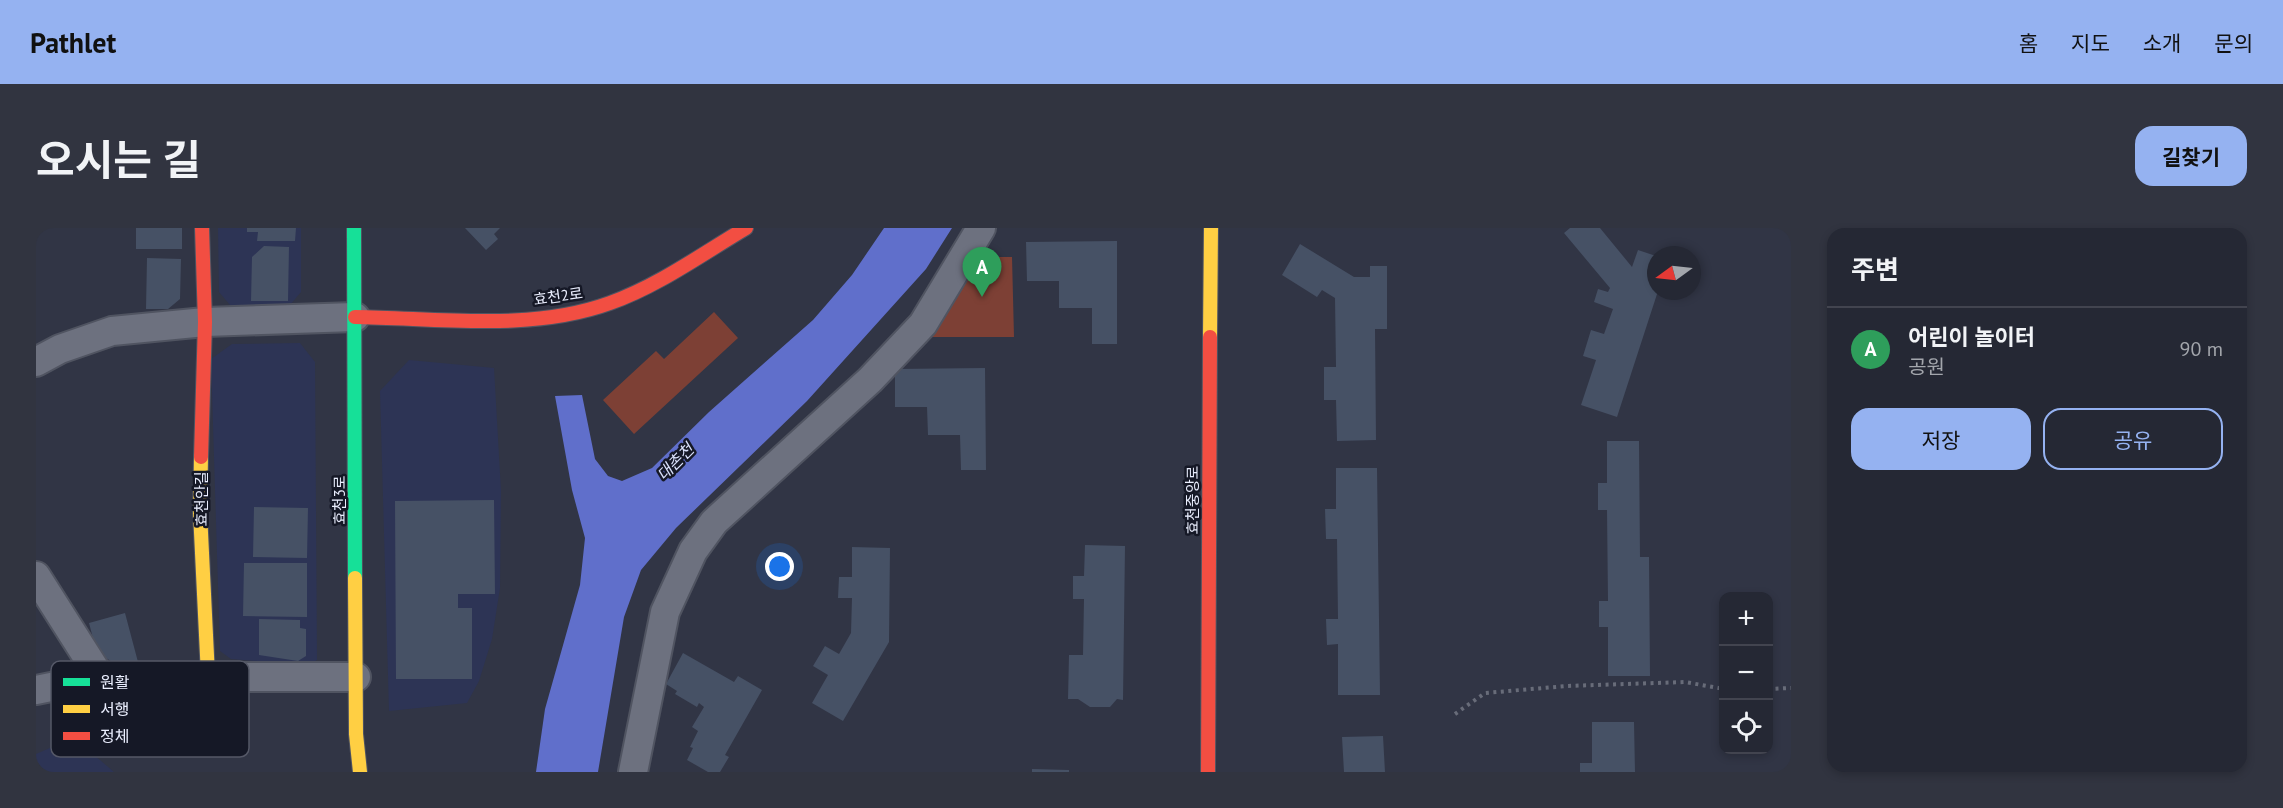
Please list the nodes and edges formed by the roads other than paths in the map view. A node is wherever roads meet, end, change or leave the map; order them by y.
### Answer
1 (202, 228) edge
2 (354, 228) edge
3 (747, 228) edge
4 (981, 228) edge
5 (1211, 228) edge
6 (355, 317) junction
7 (205, 322) junction
8 (36, 362) edge
9 (36, 576) edge
10 (90, 661) edge
11 (207, 661) edge
12 (249, 676) edge
13 (356, 677) junction
14 (51, 687) edge
15 (36, 690) edge
16 (360, 772) edge
17 (633, 772) edge
18 (1208, 772) edge

1 - 7 street, 효천안길
2 - 6 street, 효천3로
3 - 6 street, 효천2로
4 - 17 street
5 - 18 street, 효천중앙로
6 - 7 street
6 - 13 street, 효천3로
7 - 8 street
7 - 11 street, 효천안길
9 - 10 street
12 - 13 street
13 - 16 street, 효천3로
14 - 15 street

